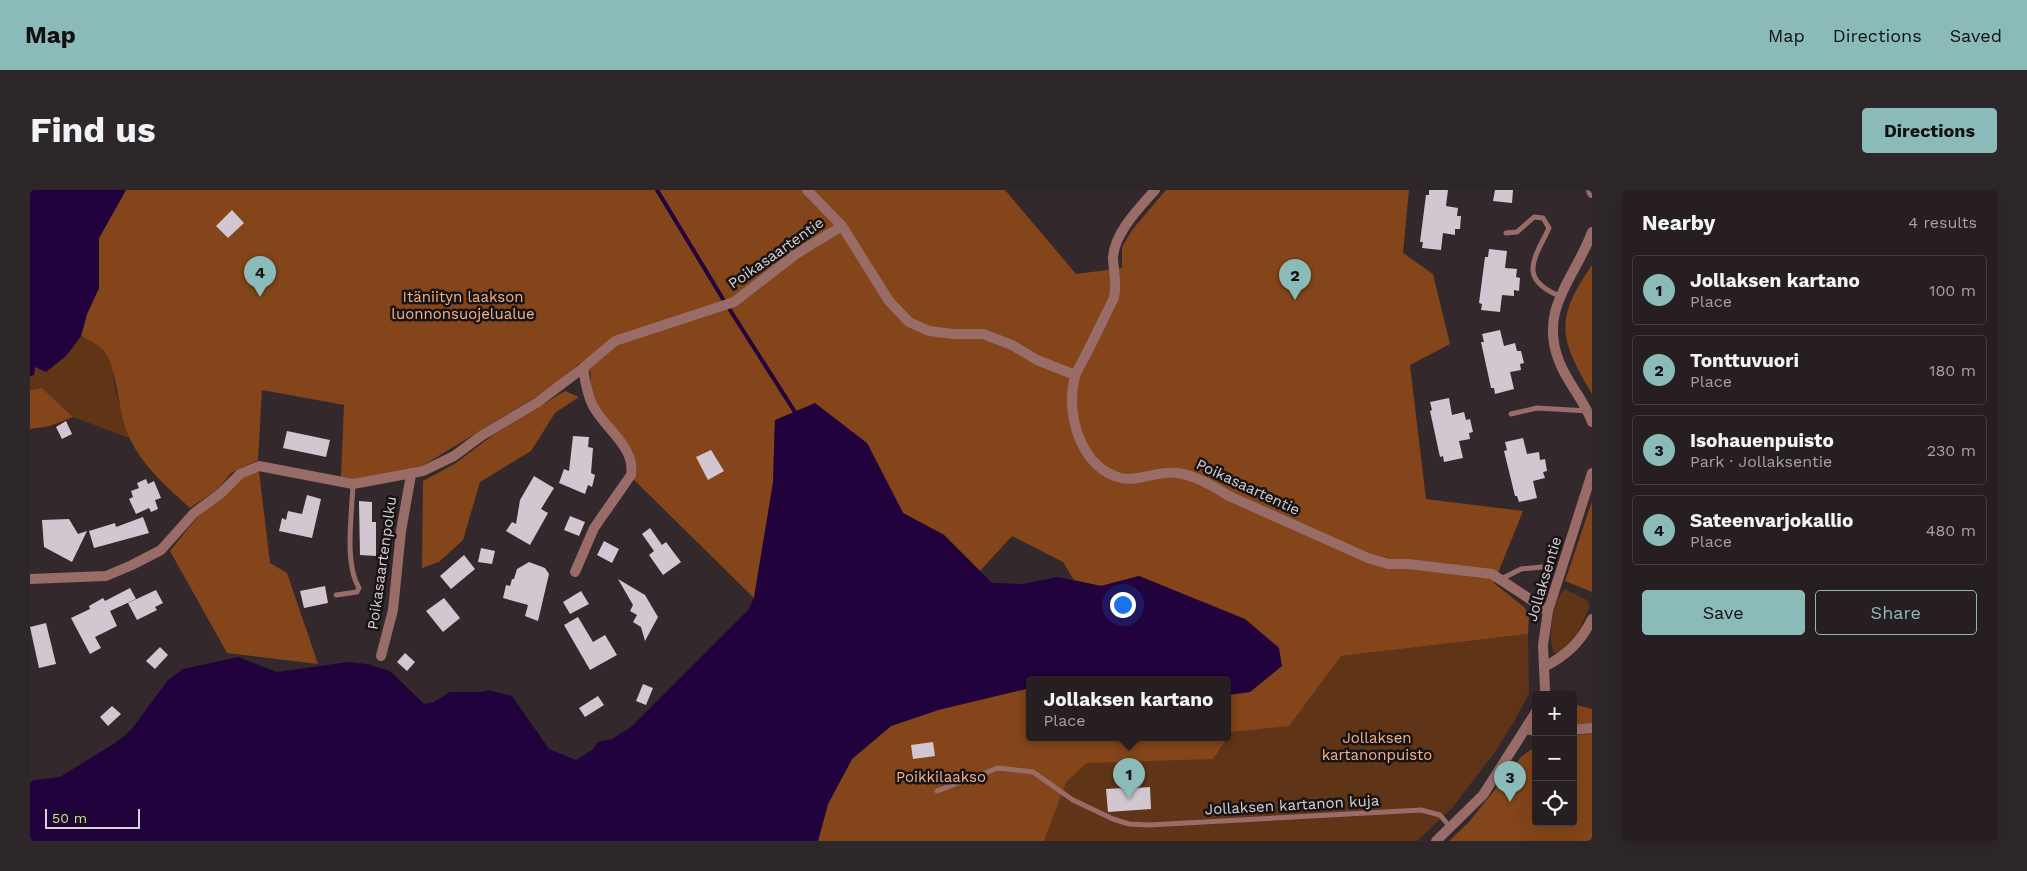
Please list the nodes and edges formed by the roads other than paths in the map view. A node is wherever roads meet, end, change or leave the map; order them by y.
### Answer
1 (807, 190) edge
2 (1156, 190) edge
3 (842, 226) junction
4 (1592, 232) edge
5 (1506, 233) dead end
6 (1559, 296) junction
7 (583, 368) junction
8 (1075, 375) junction
9 (1588, 411) junction
10 (1511, 414) dead end
11 (1592, 422) edge
12 (1592, 473) edge
13 (410, 475) junction
14 (353, 484) junction
15 (1542, 567) dead end
16 (575, 572) dead end
17 (30, 579) edge
18 (1501, 579) junction
19 (336, 595) dead end
20 (1548, 611) junction
21 (1592, 619) edge
22 (1589, 633) edge
23 (381, 656) dead end
24 (1544, 667) junction
25 (1544, 691) edge
26 (1592, 728) edge
27 (1531, 730) edge
28 (1577, 730) edge
29 (937, 791) dead end
30 (1450, 828) junction
31 (1436, 841) edge

1 - 3 street
2 - 8 street
3 - 7 street, Poikasaartentie
3 - 8 street, Poikasaartentie
4 - 6 street
5 - 6 lane
6 - 9 street
7 - 13 street, Poikasaartentie
7 - 16 street
8 - 18 street, Poikasaartentie
9 - 10 lane
9 - 11 street
12 - 20 street, Jollaksentie
13 - 14 street, Poikasaartentie
13 - 23 street, Poikasaartenpolku
14 - 17 street, Poikasaartentie
14 - 19 lane
15 - 18 lane
18 - 20 street, Poikasaartentie
20 - 24 street, Jollaksentie
21 - 22 street
22 - 24 street
24 - 25 street, Jollaksentie
26 - 28 street
27 - 30 street
29 - 30 lane, Jollaksen kartanon kuja
30 - 31 street

